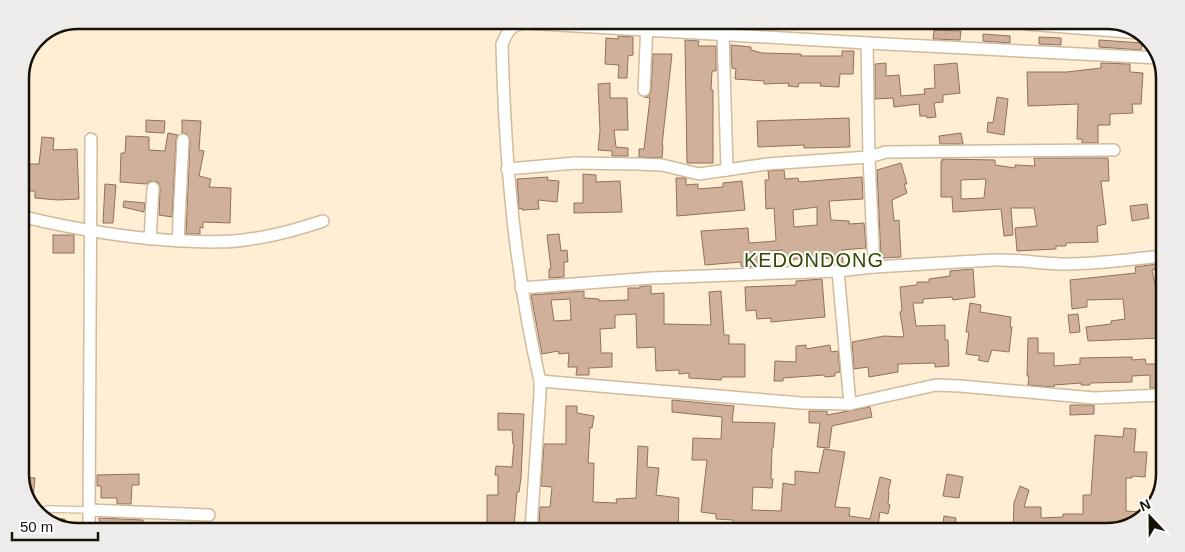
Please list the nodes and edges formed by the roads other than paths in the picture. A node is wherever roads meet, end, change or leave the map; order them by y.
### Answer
1 (510, 29) edge
2 (647, 29) edge
3 (676, 29) edge
4 (1090, 29) edge
5 (1121, 31) edge
6 (723, 34) junction
7 (867, 43) junction
8 (1152, 58) edge
9 (644, 90) dead end
10 (91, 139) dead end
11 (183, 140) dead end
12 (1114, 150) dead end
13 (869, 156) junction
14 (507, 169) junction
15 (727, 170) junction
16 (154, 188) dead end
17 (29, 218) edge
18 (323, 221) dead end
19 (91, 231) junction
20 (150, 239) junction
21 (178, 241) junction
22 (1156, 257) edge
23 (874, 267) junction
24 (838, 271) junction
25 (521, 288) junction
26 (540, 381) junction
27 (1156, 395) edge
28 (850, 404) junction
29 (47, 509) dead end
30 (89, 510) junction
31 (209, 515) dead end
32 (89, 523) edge
33 (532, 523) edge

1 - 14 street
2 - 9 street
3 - 6 street
4 - 5 street
6 - 7 street
6 - 15 street
7 - 8 street
7 - 13 street
10 - 19 street
11 - 21 street
12 - 13 street
13 - 15 street
13 - 23 street
14 - 15 street
14 - 25 street
16 - 20 street
17 - 19 street
18 - 21 street
19 - 20 street
19 - 30 street
20 - 21 street
22 - 23 street
23 - 24 street
24 - 25 street
24 - 28 street
25 - 26 street
26 - 28 street
26 - 33 street
27 - 28 street
29 - 30 lane
30 - 31 street
30 - 32 street

